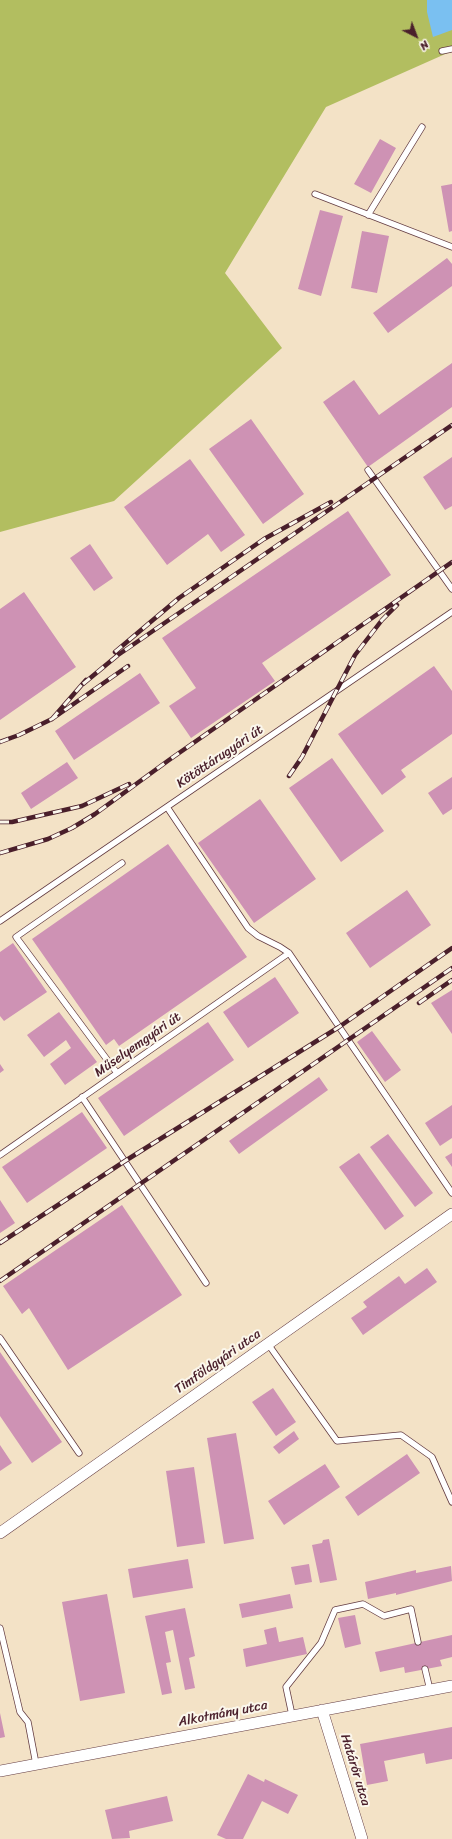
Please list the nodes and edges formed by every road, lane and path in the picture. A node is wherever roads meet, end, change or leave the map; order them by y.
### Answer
1 (452, 49) edge
2 (442, 51) dead end
3 (422, 127) dead end
4 (315, 194) dead end
5 (368, 215) junction
6 (452, 247) edge
7 (368, 470) dead end
8 (452, 589) edge
9 (452, 612) edge
10 (167, 807) junction
11 (122, 863) dead end
12 (0, 921) edge
13 (289, 954) junction
14 (117, 1073) junction
15 (82, 1097) junction
16 (0, 1155) edge
17 (452, 1193) edge
18 (452, 1214) edge
19 (206, 1283) dead end
20 (1, 1341) edge
21 (268, 1344) junction
22 (79, 1453) dead end
23 (452, 1502) edge
24 (0, 1533) edge
25 (0, 1628) edge
26 (418, 1642) dead end
27 (425, 1669) dead end
28 (452, 1686) edge
29 (430, 1690) junction
30 (322, 1710) junction
31 (292, 1715) junction
32 (36, 1764) junction
33 (0, 1771) edge
34 (362, 1839) edge

1 - 2 lane
3 - 5 lane
4 - 5 lane
5 - 6 lane
7 - 8 lane
9 - 10 lane, Kötöttárugyári út
10 - 12 lane, Kötöttárugyári út
10 - 13 lane
11 - 14 lane
13 - 14 lane, Műselyemgyári út
13 - 17 lane
14 - 15 lane, Műselyemgyári út
15 - 16 lane, Műselyemgyári út
15 - 19 lane
18 - 21 street, Timföldgyári utca
20 - 22 lane
21 - 23 lane
21 - 24 street, Timföldgyári utca
25 - 32 lane
26 - 31 lane
27 - 29 lane
28 - 29 street, Alkotmány utca
29 - 30 street, Alkotmány utca
30 - 31 street, Alkotmány utca
30 - 34 street, Határőr utca
31 - 32 street, Alkotmány utca
32 - 33 street, Alkotmány utca

